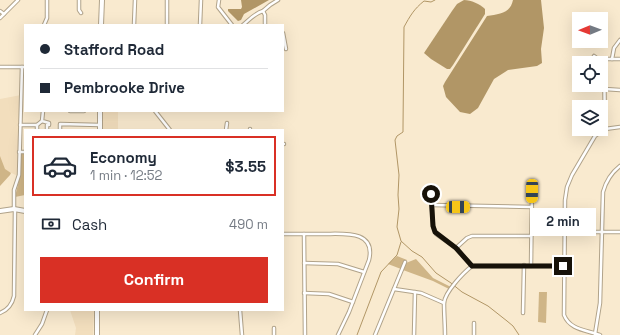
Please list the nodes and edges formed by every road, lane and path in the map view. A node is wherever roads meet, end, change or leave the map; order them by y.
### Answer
1 (18, 0) edge
2 (47, 0) edge
3 (79, 0) edge
4 (102, 0) edge
5 (135, 0) edge
6 (168, 0) edge
7 (201, 0) edge
8 (219, 0) edge
9 (278, 0) edge
10 (0, 11) edge
11 (263, 11) junction
12 (81, 12) dead end
13 (4, 14) junction
14 (0, 18) edge
15 (44, 24) edge
16 (101, 24) edge
17 (134, 24) edge
18 (167, 24) edge
19 (200, 24) edge
20 (231, 24) edge
21 (244, 24) edge
22 (265, 24) edge
23 (284, 38) edge
24 (620, 40) edge
25 (286, 49) dead end
26 (608, 59) edge
27 (612, 59) junction
28 (620, 59) edge
29 (0, 67) edge
30 (23, 67) edge
31 (608, 89) edge
32 (620, 90) edge
33 (21, 98) joint
34 (43, 112) edge
35 (100, 112) edge
36 (156, 112) edge
37 (42, 121) junction
38 (227, 123) dead end
39 (20, 125) junction
40 (37, 125) junction
41 (620, 127) edge
42 (100, 128) edge
43 (37, 129) edge
44 (47, 129) edge
45 (60, 129) edge
46 (169, 129) edge
47 (226, 129) edge
48 (608, 129) edge
49 (595, 136) edge
50 (19, 152) junction
51 (24, 152) edge
52 (620, 166) edge
53 (431, 189) dead end
54 (532, 191) dead end
55 (432, 205) junction
56 (532, 207) junction
57 (15, 210) junction
58 (0, 211) edge
59 (24, 211) edge
60 (564, 232) junction
61 (601, 232) junction
62 (620, 232) edge
63 (284, 234) edge
64 (304, 234) junction
65 (531, 236) junction
66 (456, 248) junction
67 (405, 262) dead end
68 (304, 263) junction
69 (524, 265) junction
70 (472, 266) junction
71 (531, 266) junction
72 (563, 266) junction
73 (364, 272) junction
74 (394, 289) junction
75 (415, 292) junction
76 (304, 293) junction
77 (353, 302) junction
78 (444, 303) junction
79 (47, 311) edge
80 (97, 311) edge
81 (240, 311) edge
82 (0, 313) edge
83 (523, 313) dead end
84 (474, 323) dead end
85 (274, 328) dead end
86 (595, 334) junction
87 (35, 335) edge
88 (97, 335) edge
89 (242, 335) edge
90 (274, 335) edge
91 (305, 335) edge
92 (338, 335) edge
93 (375, 335) edge
94 (414, 335) edge
95 (445, 335) edge
96 (474, 335) edge
97 (600, 335) edge

1 - 13 street
2 - 15 street
3 - 12 street
4 - 16 main road
5 - 17 street
6 - 18 street
7 - 19 street
8 - 20 street
9 - 11 street
10 - 13 street
11 - 21 street
11 - 22 street
13 - 14 street
23 - 25 street
24 - 27 street
26 - 27 street
27 - 28 street
29 - 30 street
30 - 33 street
31 - 32 street
33 - 39 street
34 - 37 street
35 - 42 main road
36 - 46 street
37 - 40 street
37 - 44 street
38 - 47 street
39 - 40 street
39 - 50 street
40 - 43 street
41 - 48 street
42 - 45 street
49 - 60 street
50 - 51 street
50 - 57 street
52 - 61 street
53 - 55 street
54 - 56 street
55 - 56 street
55 - 66 street
56 - 65 street
57 - 58 main road
57 - 59 main road
57 - 82 street
60 - 61 street
60 - 72 street
61 - 62 street
61 - 86 street
63 - 64 street
64 - 68 street
64 - 73 street
65 - 66 street
65 - 71 street
66 - 70 street
67 - 74 street
68 - 73 street
68 - 76 street
69 - 70 street
69 - 71 street
69 - 83 street
70 - 78 street
71 - 72 street
72 - 86 street
73 - 77 street
74 - 75 street
74 - 93 street
75 - 78 street
75 - 94 street
76 - 77 street
76 - 91 street
77 - 92 street
78 - 95 street
79 - 87 street
80 - 88 main road
81 - 89 street
84 - 96 street
85 - 90 street
86 - 97 street

